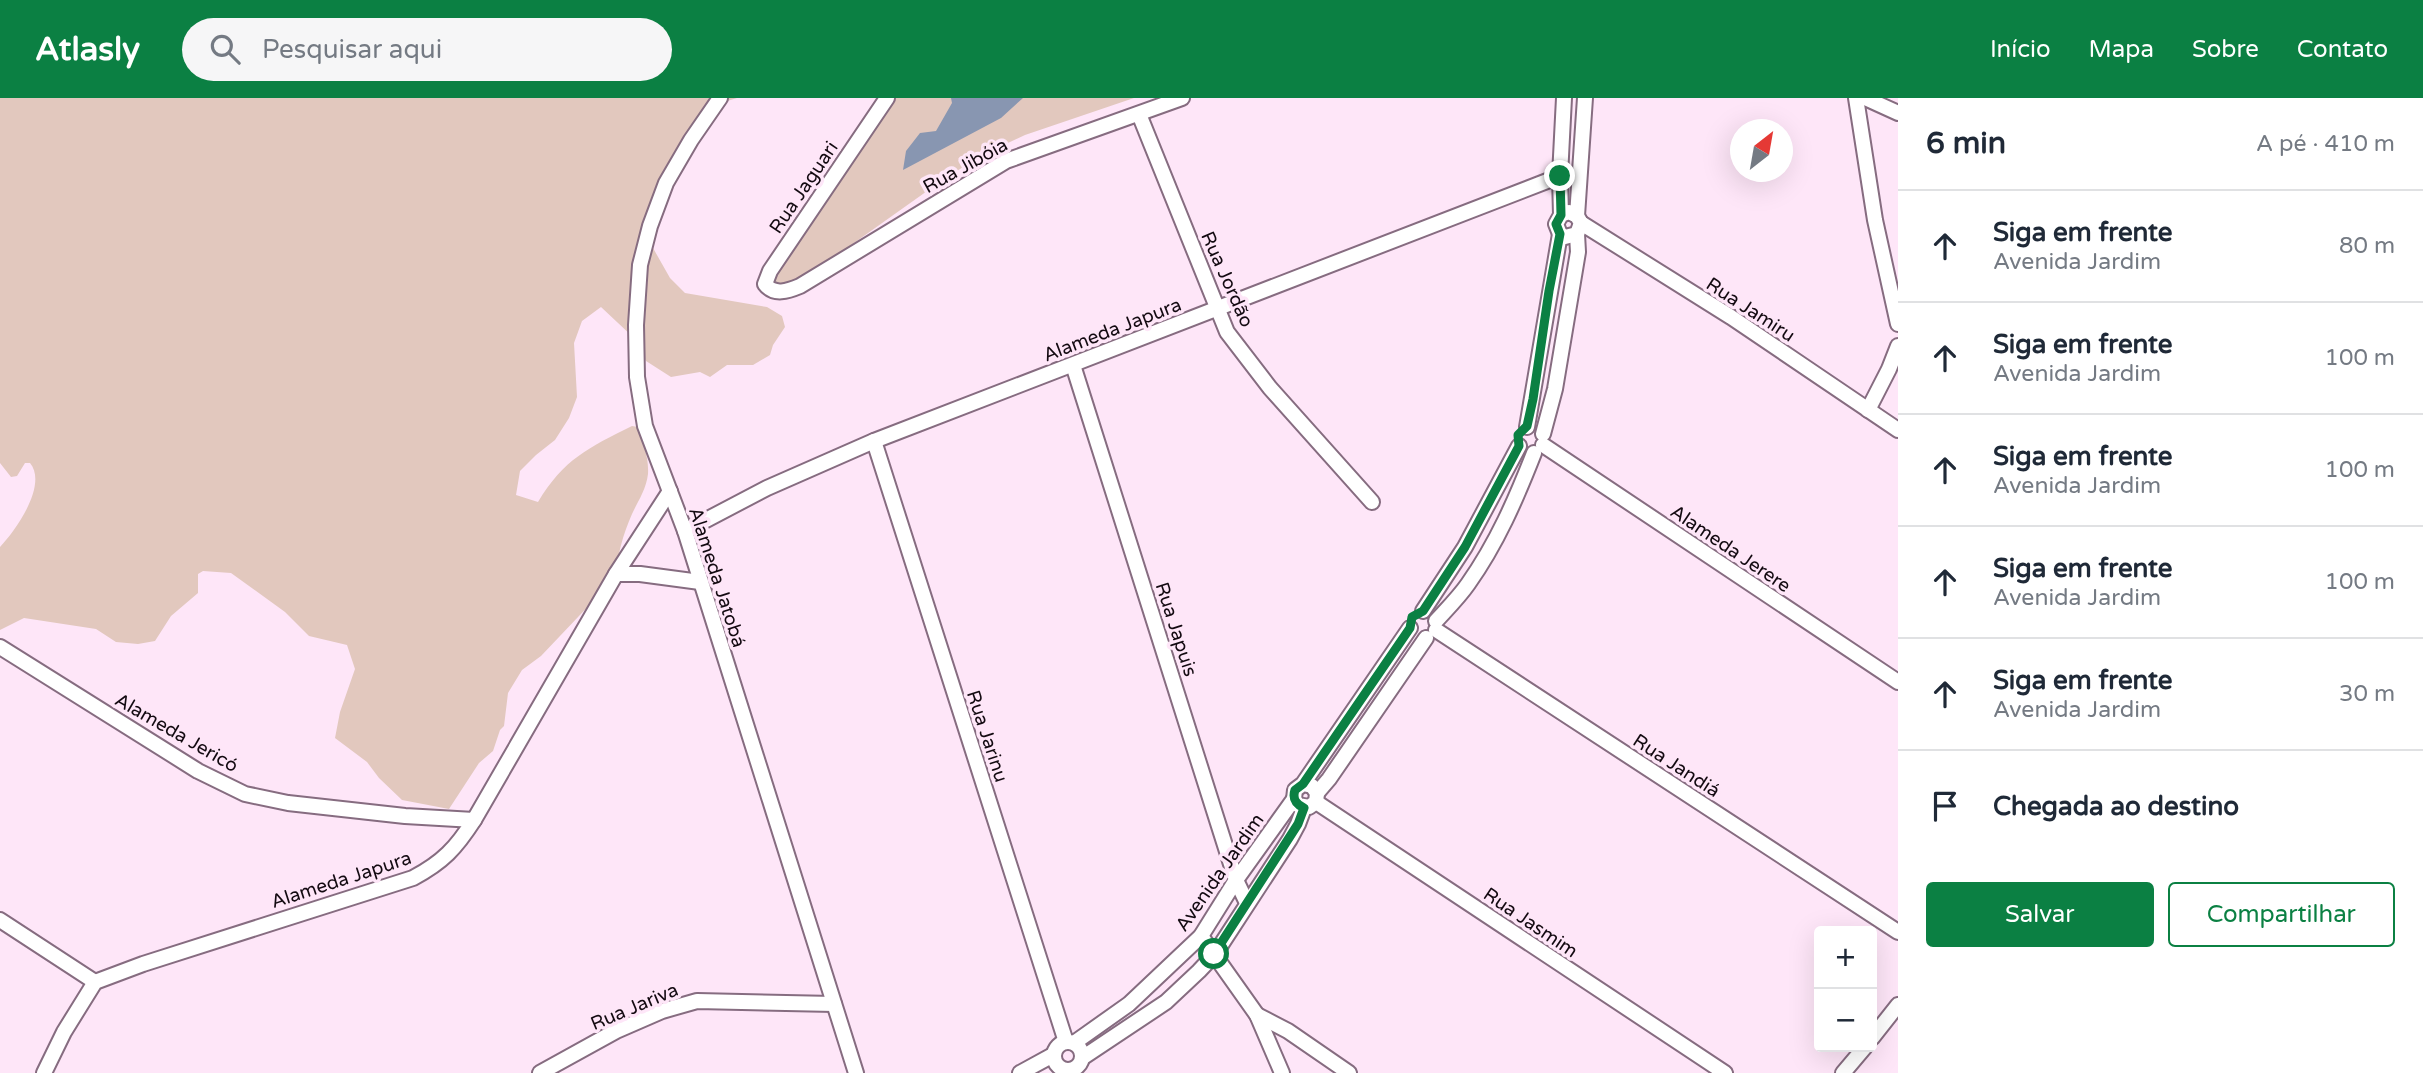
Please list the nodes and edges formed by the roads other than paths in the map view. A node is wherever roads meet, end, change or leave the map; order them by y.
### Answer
1 (720, 98) edge
2 (887, 98) edge
3 (1182, 98) edge
4 (1564, 98) edge
5 (1585, 98) edge
6 (1856, 98) edge
7 (1866, 98) edge
8 (1898, 113) edge
9 (1139, 114) junction
10 (1560, 176) junction
11 (1561, 215) junction
12 (1578, 224) junction
13 (1560, 234) junction
14 (780, 292) joint
15 (1216, 309) junction
16 (1898, 324) edge
17 (1898, 346) edge
18 (1073, 365) junction
19 (1868, 410) junction
20 (1527, 426) junction
21 (1898, 430) edge
22 (874, 441) junction
23 (1540, 444) junction
24 (1519, 446) junction
25 (670, 491) junction
26 (1372, 502) dead end
27 (685, 531) junction
28 (616, 574) junction
29 (700, 582) junction
30 (1423, 611) junction
31 (1410, 628) junction
32 (1433, 629) junction
33 (0, 647) edge
34 (1898, 682) edge
35 (1308, 800) junction
36 (474, 820) junction
37 (1236, 880) junction
38 (1247, 903) junction
39 (0, 920) edge
40 (1898, 932) edge
41 (1201, 936) junction
42 (1214, 954) junction
43 (95, 982) junction
44 (834, 1003) junction
45 (1898, 1005) edge
46 (1256, 1015) junction
47 (1877, 1032) edge
48 (1070, 1042) junction
49 (1861, 1052) edge
50 (1053, 1055) junction
51 (1082, 1058) junction
52 (1060, 1072) edge
53 (44, 1073) edge
54 (540, 1073) edge
55 (856, 1073) edge
56 (1020, 1073) edge
57 (1282, 1073) edge
58 (1349, 1073) edge
59 (1726, 1073) edge
60 (1843, 1073) edge

1 - 25 street, Alameda Jatobá
2 - 14 street, Rua Jaguari
3 - 9 street, Rua Jibóia
4 - 10 street
5 - 12 street, Avenida Jardim
6 - 16 street
7 - 8 street
9 - 14 street, Rua Jibóia
9 - 15 street, Rua Jordão
10 - 11 street
10 - 15 street, Alameda Japura
11 - 12 street
11 - 13 street
12 - 13 street
12 - 19 street, Rua Jamiru
12 - 23 street, Avenida Jardim
13 - 20 street
15 - 18 street, Alameda Japura
15 - 26 street, Rua Jordão
17 - 19 street
18 - 22 street, Alameda Japura
18 - 37 street, Rua Japuis
19 - 21 street, Rua Jamiru
20 - 23 street
20 - 24 street
22 - 27 street, Alameda Japura
22 - 48 street, Rua Jarinu
23 - 24 street
23 - 32 street, Avenida Jardim
23 - 34 street, Alameda Jerere
24 - 30 street
25 - 27 street, Alameda Jatobá
25 - 28 street, Alameda Japura
27 - 29 street, Alameda Jatobá
28 - 29 street
28 - 36 street, Alameda Japura
29 - 44 street, Alameda Jatobá
30 - 31 street
30 - 32 street
31 - 32 street
31 - 35 street
32 - 35 street, Avenida Jardim
32 - 40 street, Rua Jandiá
33 - 36 street, Alameda Jericó
35 - 37 street, Avenida Jardim
35 - 38 street, Avenida Jardim
35 - 59 street, Rua Jasmim
36 - 43 street, Alameda Japura
37 - 38 street, Rua Japuis
37 - 41 street, Avenida Jardim
38 - 42 street, Avenida Jardim
39 - 43 street
41 - 42 street
41 - 48 street, Avenida Jardim
42 - 46 street
42 - 51 street, Avenida Jardim
43 - 53 street
44 - 54 street, Rua Jariva
44 - 55 street, Alameda Jatobá
45 - 47 street
46 - 57 street
46 - 58 street
48 - 50 street
48 - 51 street
49 - 60 street
50 - 52 street
50 - 56 street
51 - 52 street

